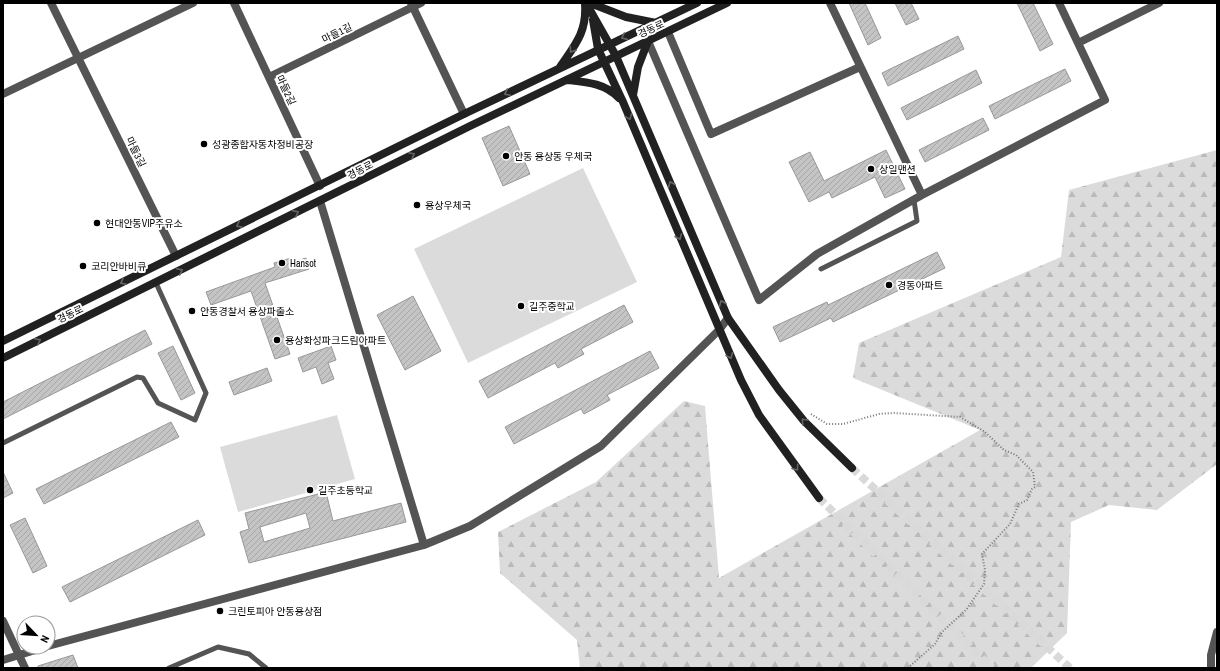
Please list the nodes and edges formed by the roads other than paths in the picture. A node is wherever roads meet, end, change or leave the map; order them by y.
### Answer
1 (51, 3) edge
2 (193, 3) edge
3 (234, 3) edge
4 (421, 3) edge
5 (586, 3) edge
6 (590, 3) edge
7 (698, 3) edge
8 (727, 3) edge
9 (830, 3) edge
10 (1059, 3) edge
11 (1158, 3) edge
12 (412, 5) edge
13 (592, 15) junction
14 (656, 23) junction
15 (668, 32) junction
16 (648, 42) junction
17 (611, 43) junction
18 (1078, 43) junction
19 (598, 49) junction
20 (616, 56) junction
21 (78, 58) junction
22 (604, 62) junction
23 (860, 67) junction
24 (560, 68) junction
25 (269, 77) junction
26 (566, 79) junction
27 (3, 94) edge
28 (633, 96) junction
29 (623, 102) junction
30 (464, 114) junction
31 (320, 186) junction
32 (922, 195) junction
33 (914, 200) junction
34 (320, 201) junction
35 (176, 256) junction
36 (821, 269) dead end
37 (156, 283) junction
38 (728, 318) junction
39 (719, 330) junction
40 (3, 341) edge
41 (3, 358) edge
42 (3, 443) edge
43 (852, 468) tunnel mouth
44 (819, 498) tunnel mouth
45 (424, 545) junction
46 (3, 622) edge
47 (1217, 632) edge
48 (56, 644) edge
49 (16, 648) edge
50 (16, 655) edge
51 (19, 655) edge
52 (3, 660) edge
53 (25, 668) edge
54 (169, 668) edge
55 (266, 668) edge
56 (1211, 668) edge

1 - 21 street, 마들3길
2 - 21 street
3 - 25 street, 마들2길
4 - 12 street, 마들1길
5 - 13 street
5 -> 24 street
6 - 14 street
7 - 14 street, 경동로
8 - 15 street, 경동로
9 - 23 street
10 - 18 street
11 - 18 street
12 - 25 street, 마들1길
12 - 30 street
13 - 17 street
13 - 19 street
14 -> 17 street, 경동로
15 - 16 street, 경동로
15 - 23 street
16 - 20 street, 경동로
16 - 28 street
16 - 33 street
17 - 19 street, 경동로
17 - 20 street
18 - 32 street
19 - 22 street
19 - 24 street, 경동로
20 - 22 street, 경동로
20 - 28 street
21 - 27 street
21 - 35 street, 마들3길
22 - 26 street, 경동로
22 - 29 street
23 - 32 street
24 -> 30 street, 경동로
25 - 31 street, 마들2길
26 - 29 street
34 -> 26 street, 경동로
38 -> 28 street
29 -> 39 street
30 - 31 street, 경동로
31 -> 35 street, 경동로
32 - 33 street
33 - 36 lane
37 -> 34 street, 경동로
34 - 45 street
35 -> 40 street, 경동로
41 -> 37 street, 경동로
37 - 42 lane
38 - 39 street
43 -> 38 street
39 -> 44 street
39 - 45 street
45 - 48 street
46 - 49 street
47 - 56 street
50 - 52 street
51 - 53 street
54 - 55 lane

